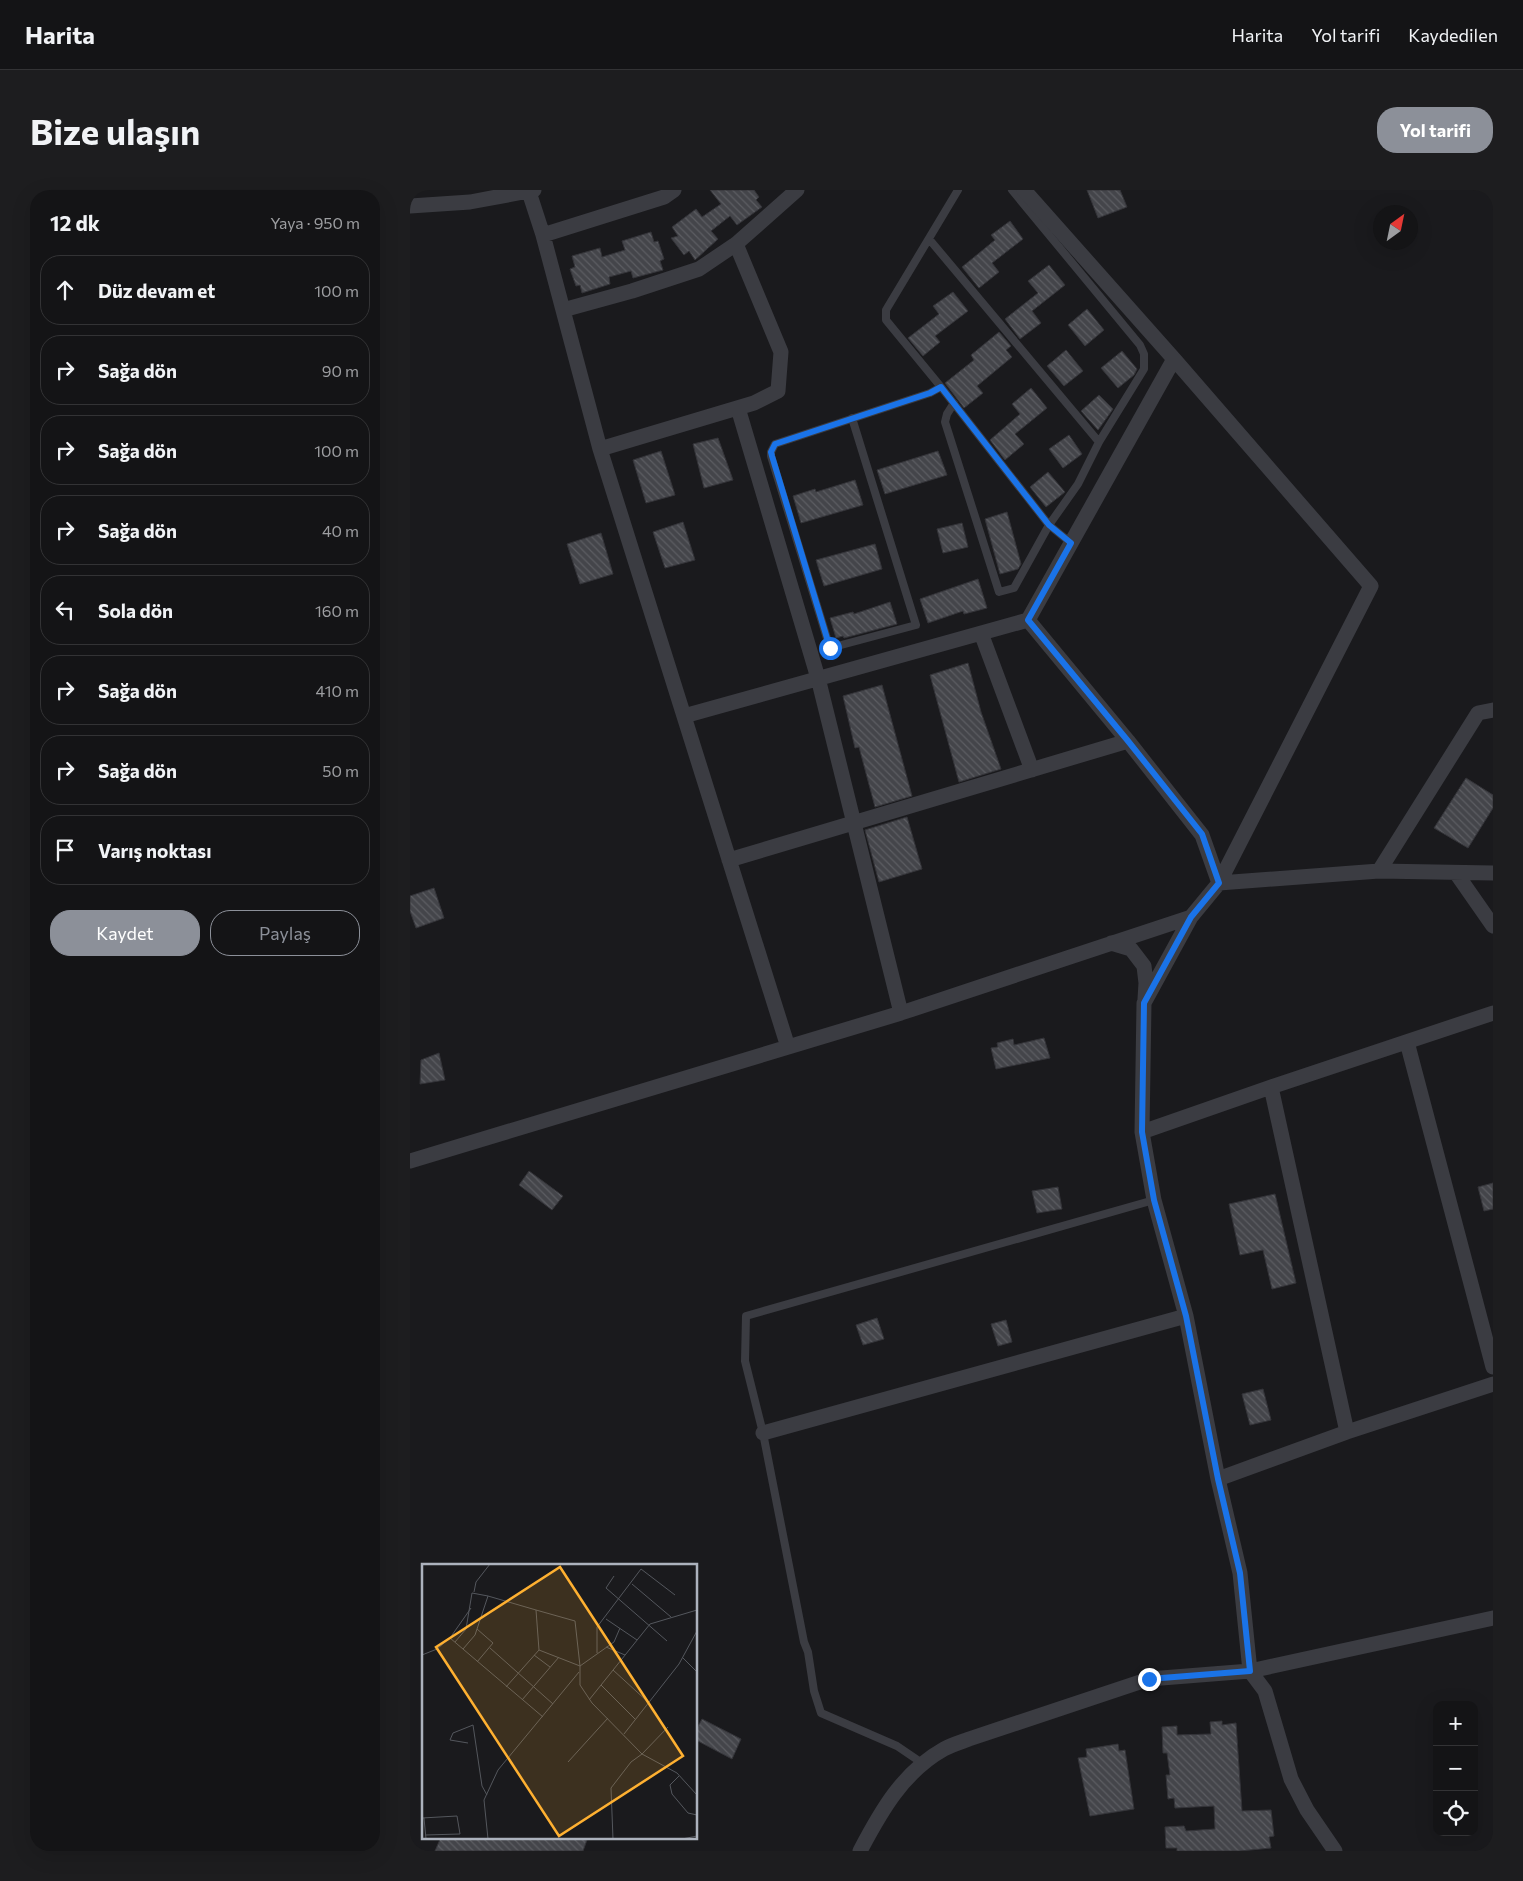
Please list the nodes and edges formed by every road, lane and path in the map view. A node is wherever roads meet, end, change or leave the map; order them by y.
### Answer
1 (674, 190) edge
2 (797, 190) edge
3 (958, 190) edge
4 (1012, 190) edge
5 (1024, 190) edge
6 (531, 191) edge
7 (410, 206) edge
8 (543, 234) junction
9 (929, 239) junction
10 (736, 244) junction
11 (563, 310) junction
12 (1174, 359) junction
13 (941, 387) junction
14 (954, 403) junction
15 (738, 408) junction
16 (852, 418) junction
17 (1099, 442) junction
18 (600, 449) junction
19 (1049, 525) junction
20 (1071, 543) junction
21 (1028, 620) junction
22 (981, 633) junction
23 (818, 678) junction
24 (1493, 710) edge
25 (684, 716) junction
26 (1128, 741) junction
27 (1032, 770) junction
28 (854, 823) junction
29 (730, 860) junction
30 (1379, 872) junction
31 (1456, 873) junction
32 (1493, 873) edge
33 (1219, 883) junction
34 (1191, 917) junction
35 (1493, 926) edge
36 (1111, 943) junction
37 (1144, 1003) junction
38 (901, 1013) junction
39 (1493, 1013) edge
40 (1407, 1042) junction
41 (788, 1047) junction
42 (1271, 1087) junction
43 (1142, 1132) junction
44 (410, 1161) edge
45 (1154, 1200) junction
46 (1186, 1316) junction
47 (1493, 1367) edge
48 (1493, 1384) edge
49 (1347, 1432) junction
50 (763, 1433) junction
51 (1218, 1479) junction
52 (1493, 1618) edge
53 (1250, 1671) junction
54 (922, 1763) junction
55 (860, 1851) edge
56 (1335, 1851) edge

1 - 8 street
2 - 10 street
3 - 9 lane
4 - 17 lane
5 - 12 street
6 - 7 street
6 - 8 street
8 - 11 street
9 - 13 lane
9 - 17 lane
10 - 11 street
10 - 15 street
11 - 18 street
12 - 20 street
12 - 33 street
13 - 14 lane
13 - 16 lane
14 - 19 lane
14 - 19 lane
15 - 18 street
15 - 23 street
16 - 16 lane
17 - 19 lane
18 - 25 street
19 - 20 lane
20 - 21 street
21 - 22 street
21 - 26 street
22 - 23 street
22 - 27 street
23 - 25 street
23 - 28 street
24 - 30 street
25 - 29 street
26 - 27 street
26 - 33 street
27 - 28 street
28 - 29 street
28 - 38 street
29 - 41 street
30 - 31 street
30 - 33 street
31 - 32 street
31 - 35 street
33 - 34 street
34 - 36 street
34 - 37 street
36 - 37 street
36 - 38 street
37 - 43 street
38 - 41 street
39 - 40 street
40 - 42 street
40 - 47 street
41 - 44 street
42 - 43 street
42 - 49 street
43 - 45 street
45 - 46 street
45 - 50 lane
46 - 50 street
46 - 51 street
48 - 49 street
49 - 51 street
50 - 54 lane
51 - 53 street
52 - 53 street
53 - 54 street
53 - 56 street
54 - 55 street

